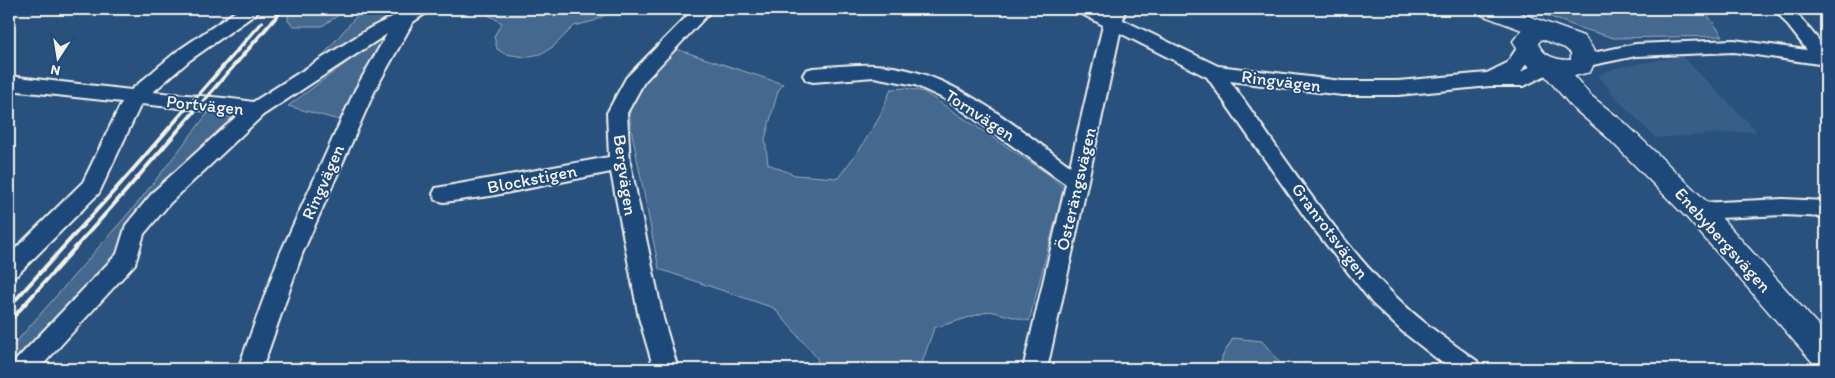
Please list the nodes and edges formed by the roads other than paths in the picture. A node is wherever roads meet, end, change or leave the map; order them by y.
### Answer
1 (251, 9) edge
2 (704, 9) edge
3 (1086, 9) edge
4 (1490, 9) edge
5 (1784, 9) edge
6 (413, 14) edge
7 (1115, 16) edge
8 (1547, 31) junction
9 (1526, 45) junction
10 (1579, 56) junction
11 (1825, 59) edge
12 (1550, 67) junction
13 (1214, 72) junction
14 (813, 75) dead end
15 (1490, 79) junction
16 (9, 83) edge
17 (134, 98) junction
18 (256, 110) junction
19 (1616, 130) junction
20 (620, 162) junction
21 (1077, 181) junction
22 (444, 194) dead end
23 (1826, 209) edge
24 (1698, 211) junction
25 (9, 269) edge
26 (1826, 354) edge
27 (24, 369) edge
28 (250, 369) edge
29 (666, 369) edge
30 (1035, 369) edge
31 (1468, 369) edge

1 - 17 street
2 - 20 street, Bergvägen
3 - 7 street, Ringvägen
4 - 8 main road
4 - 9 main road
5 - 11 street
6 - 18 street, Portvägen
6 - 28 street, Ringvägen
7 - 13 street, Ringvägen
7 - 21 street, Österängsvägen
8 - 9 main road
8 - 10 main road
9 - 12 main road, Enebybergsvägen
9 - 15 street, Ringvägen
10 - 11 street
10 - 12 main road
10 - 19 main road, Enebybergsvägen
12 - 15 street, Ringvägen
12 - 19 main road, Enebybergsvägen
13 - 15 street, Ringvägen
13 - 31 street, Granrotsvägen
14 - 21 street, Tornvägen
16 - 17 street, Portvägen
17 - 18 street, Portvägen
17 - 25 street
18 - 27 street
19 - 24 main road, Enebybergsvägen
20 - 22 street, Blockstigen
20 - 29 street, Bergvägen
21 - 30 street, Österängsvägen
23 - 24 street
24 - 26 main road, Enebybergsvägen

